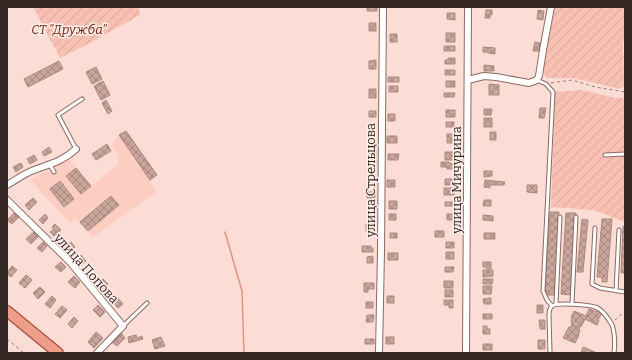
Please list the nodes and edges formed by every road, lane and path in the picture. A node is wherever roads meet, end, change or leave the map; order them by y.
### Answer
1 (383, 7) edge
2 (468, 7) edge
3 (552, 7) edge
4 (468, 80) junction
5 (537, 80) junction
6 (546, 84) junction
7 (625, 92) edge
8 (82, 99) dead end
9 (76, 149) joint
10 (625, 154) edge
11 (605, 155) dead end
12 (50, 165) junction
13 (54, 172) dead end
14 (7, 185) edge
15 (7, 200) edge
16 (560, 217) dead end
17 (576, 217) dead end
18 (594, 228) dead end
19 (619, 230) dead end
20 (616, 291) junction
21 (625, 292) edge
22 (147, 303) dead end
23 (556, 304) junction
24 (572, 304) junction
25 (552, 306) junction
26 (7, 311) edge
27 (625, 311) edge
28 (611, 323) junction
29 (123, 326) junction
30 (7, 339) edge
31 (24, 353) edge
32 (58, 353) edge
33 (97, 353) edge
34 (379, 353) edge
35 (466, 353) edge
36 (550, 353) edge
37 (614, 353) edge

1 - 34 street, улица Стрельцова
2 - 4 street, улица Мичурина
3 - 5 street
4 - 5 street
4 - 35 street, улица Мичурина
5 - 6 lane
6 - 7 path
6 - 25 lane
8 - 9 lane
9 - 12 street
10 - 11 lane
12 - 13 lane
12 - 14 street
15 - 29 street, улица Попова
16 - 23 lane
17 - 24 lane
18 - 20 lane
19 - 20 lane
20 - 21 lane
22 - 29 lane
23 - 24 lane
23 - 25 lane
24 - 28 lane
25 - 36 lane
26 - 32 main road
27 - 28 path
28 - 37 lane
29 - 33 street
30 - 31 path

